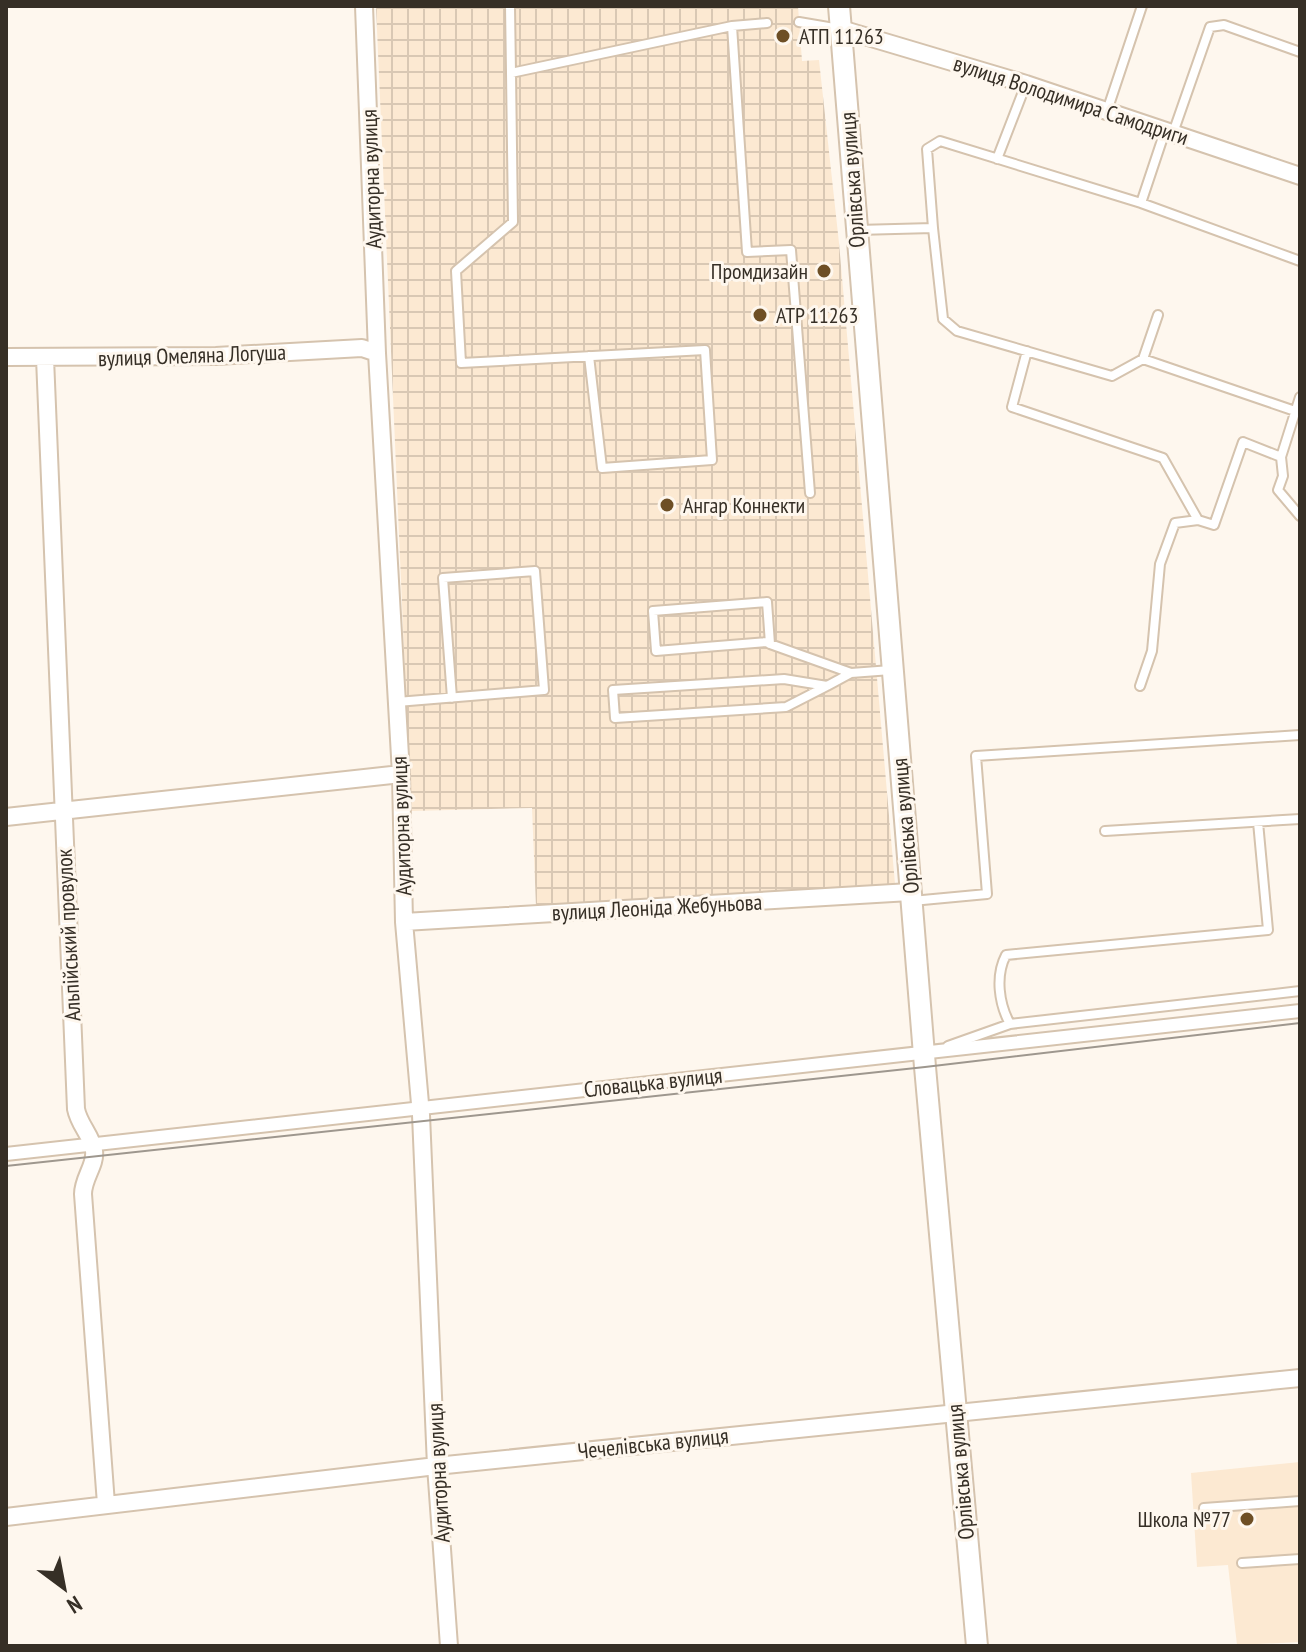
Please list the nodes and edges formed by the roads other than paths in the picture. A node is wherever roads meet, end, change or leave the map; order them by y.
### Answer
1 (364, 6) edge
2 (510, 6) edge
3 (839, 6) edge
4 (1142, 6) edge
5 (799, 22) dead end
6 (767, 23) dead end
7 (732, 26) junction
8 (841, 29) junction
9 (1300, 52) edge
10 (511, 73) junction
11 (1026, 84) junction
12 (1107, 111) junction
13 (1169, 132) junction
14 (997, 159) junction
15 (1299, 174) edge
16 (1141, 203) junction
17 (933, 228) junction
18 (856, 230) junction
19 (1300, 261) edge
20 (1158, 315) dead end
21 (1027, 351) junction
22 (377, 353) junction
23 (589, 356) junction
24 (6, 357) edge
25 (45, 358) junction
26 (1143, 359) junction
27 (1300, 397) edge
28 (1295, 411) junction
29 (1281, 457) junction
30 (810, 493) dead end
31 (1300, 516) edge
32 (1198, 520) junction
33 (770, 644) junction
34 (892, 670) junction
35 (851, 673) junction
36 (827, 686) junction
37 (1140, 686) dead end
38 (452, 698) junction
39 (397, 702) junction
40 (1300, 735) edge
41 (401, 774) junction
42 (63, 810) junction
43 (6, 817) edge
44 (1300, 819) edge
45 (1258, 822) junction
46 (1105, 831) dead end
47 (911, 896) junction
48 (404, 922) junction
49 (1300, 991) edge
50 (1300, 1011) edge
51 (1010, 1024) junction
52 (924, 1054) junction
53 (420, 1106) junction
54 (92, 1145) junction
55 (6, 1154) edge
56 (1300, 1378) edge
57 (954, 1411) junction
58 (436, 1466) junction
59 (1300, 1501) edge
60 (106, 1504) junction
61 (1204, 1508) dead end
62 (6, 1517) edge
63 (1300, 1559) edge
64 (1242, 1563) dead end
65 (449, 1646) edge
66 (977, 1646) edge

1 - 22 street, Аудиторна вулиця
2 - 10 lane
3 - 8 street, Орлівська вулиця
4 - 12 lane
5 - 8 lane
6 - 7 lane
7 - 10 lane
7 - 30 lane
8 - 11 street, вулиця Володимира Самодриги
8 - 18 street, Орлівська вулиця
9 - 13 lane
10 - 23 lane
11 - 12 street, вулиця Володимира Самодриги
11 - 14 lane
12 - 13 street, вулиця Володимира Самодриги
13 - 15 street, вулиця Володимира Самодриги
13 - 16 lane
14 - 16 lane
14 - 17 lane
16 - 19 lane
17 - 18 lane
17 - 21 lane
18 - 34 street, Орлівська вулиця
20 - 26 lane
21 - 26 lane
21 - 32 lane
22 - 25 street, вулиця Омеляна Логуша
22 - 39 street, Аудиторна вулиця
23 - 23 lane
24 - 25 street, вулиця Омеляна Логуша
25 - 42 street, Альпійський провулок
26 - 28 lane
27 - 28 lane
28 - 29 lane
29 - 31 lane
29 - 32 lane
32 - 37 lane
33 - 33 lane
33 - 35 lane
34 - 35 lane
34 - 47 street, Орлівська вулиця
35 - 36 lane
36 - 36 lane
38 - 38 lane
38 - 39 lane
39 - 41 street, Аудиторна вулиця
40 - 47 lane
41 - 42 street
41 - 48 street, Аудиторна вулиця
42 - 43 street
42 - 54 street, Альпійський провулок
44 - 45 lane
45 - 46 lane
45 - 51 lane
47 - 48 street, вулиця Леоніда Жебуньова
47 - 52 street, Орлівська вулиця
48 - 53 street, Аудиторна вулиця
49 - 51 lane
50 - 52 street, Словацька вулиця
51 - 52 lane
52 - 53 street, Словацька вулиця
52 - 57 street, Орлівська вулиця
53 - 54 street, Словацька вулиця
53 - 58 street, Аудиторна вулиця
54 - 55 street, Словацька вулиця
54 - 60 street
56 - 57 street, Чечелівська вулиця
57 - 58 street, Чечелівська вулиця
57 - 66 street, Орлівська вулиця
58 - 60 street, Чечелівська вулиця
58 - 65 street, Аудиторна вулиця
59 - 61 lane
60 - 62 street, Чечелівська вулиця
63 - 64 lane

